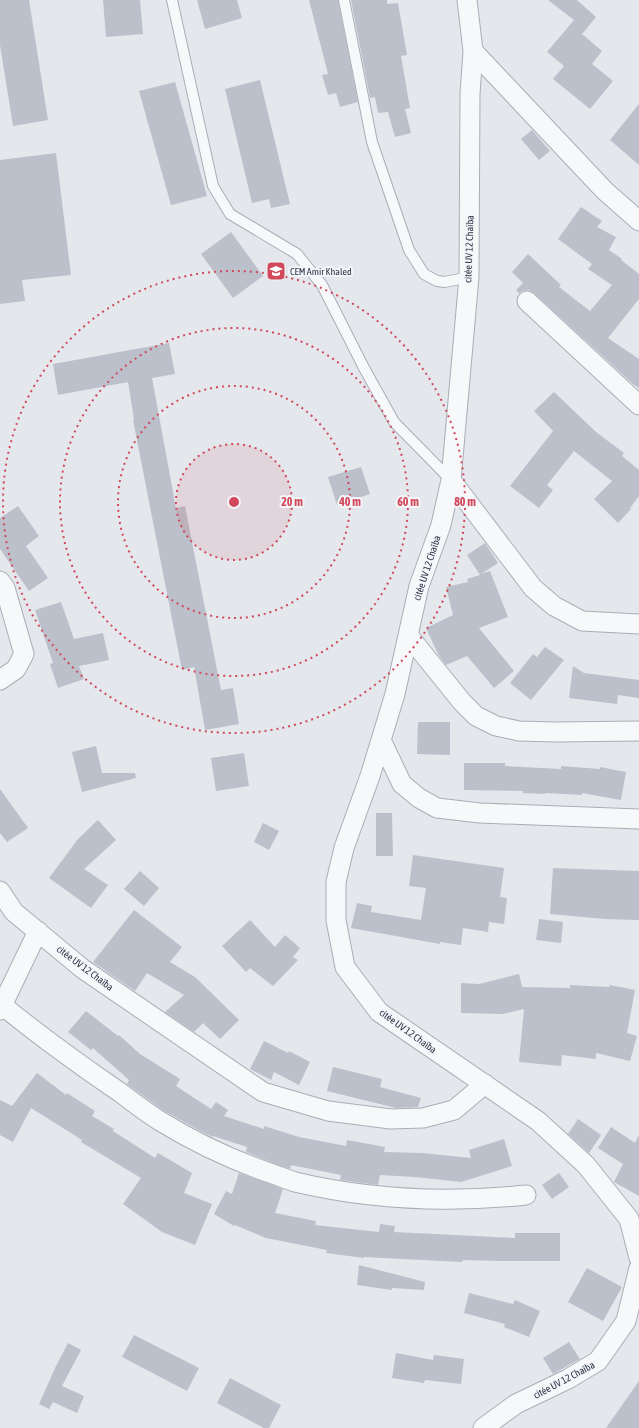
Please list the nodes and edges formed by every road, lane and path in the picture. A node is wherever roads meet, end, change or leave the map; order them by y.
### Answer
1 (172, 0) edge
2 (344, 0) edge
3 (467, 0) edge
4 (473, 51) junction
5 (639, 221) edge
6 (469, 277) junction
7 (527, 301) dead end
8 (639, 405) edge
9 (451, 480) junction
10 (0, 581) edge
11 (639, 624) edge
12 (408, 635) junction
13 (0, 680) edge
14 (639, 731) edge
15 (381, 740) junction
16 (639, 819) edge
17 (0, 891) edge
18 (38, 931) junction
19 (1, 1008) edge
20 (485, 1084) junction
21 (526, 1195) dead end
22 (639, 1258) edge
23 (639, 1268) edge
24 (483, 1428) edge

1 - 9 lane
2 - 6 lane
3 - 4 street, citée UV 12 Chaïba
4 - 5 street
4 - 6 street, citée UV 12 Chaïba
6 - 9 street, citée UV 12 Chaïba
7 - 8 street
9 - 11 street
9 - 12 street, citée UV 12 Chaïba
10 - 13 street
12 - 14 street
12 - 15 street, citée UV 12 Chaïba
15 - 16 street
15 - 20 street, citée UV 12 Chaïba
17 - 18 street, citée UV 12 Chaïba
18 - 19 street
18 - 20 street, citée UV 12 Chaïba
19 - 21 street
20 - 22 street, citée UV 12 Chaïba
23 - 24 street, citée UV 12 Chaïba

